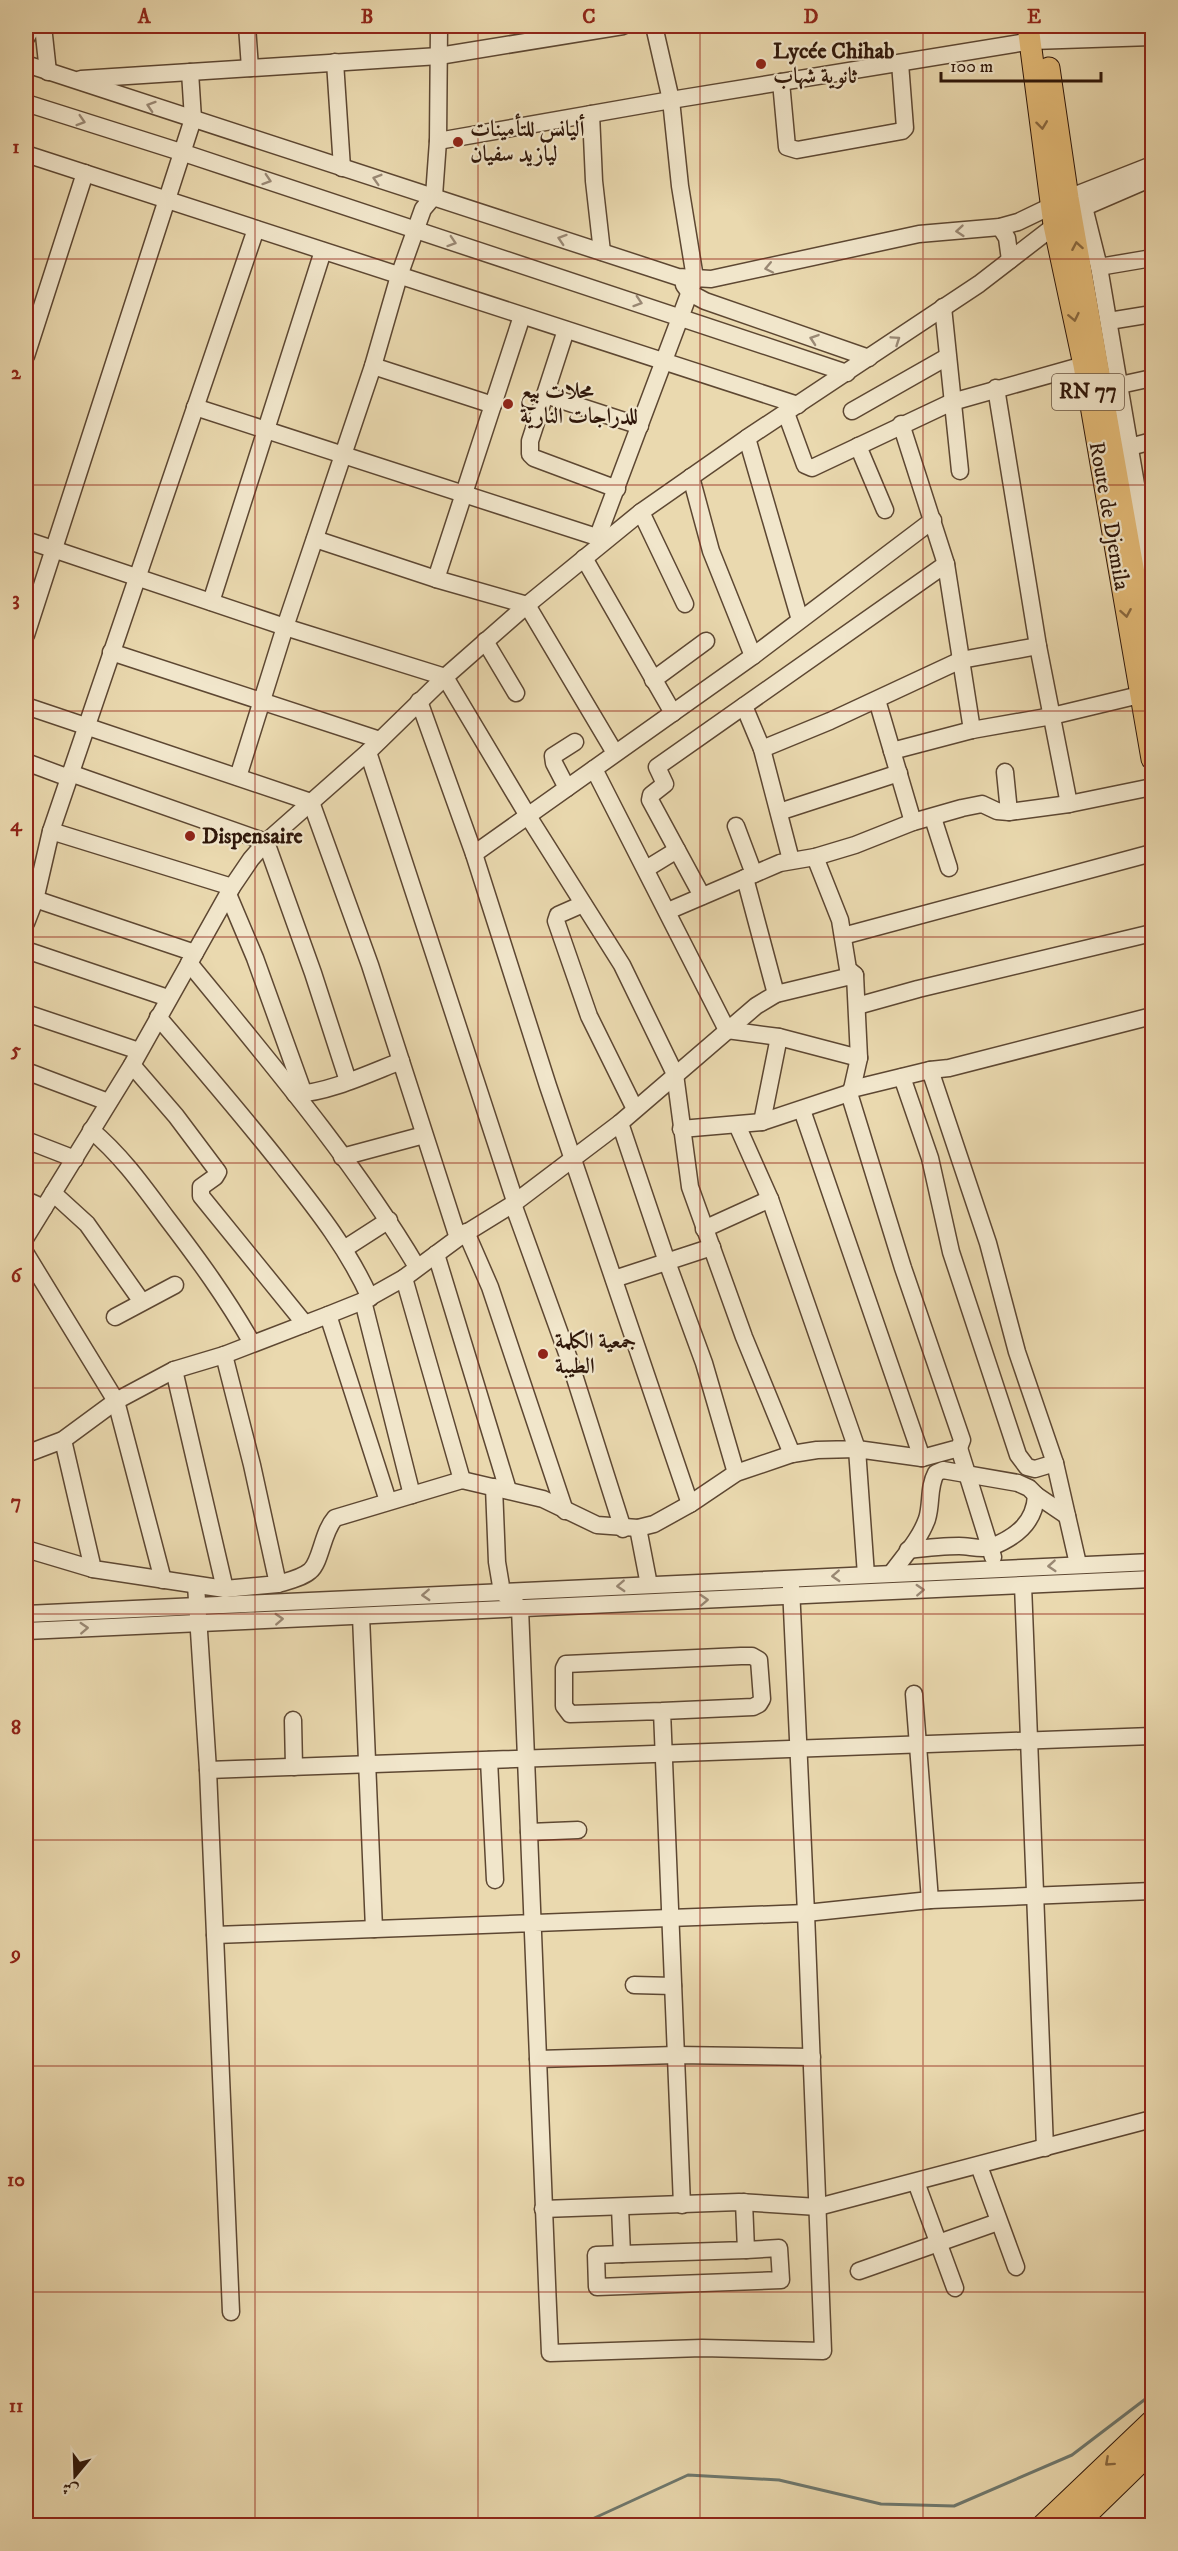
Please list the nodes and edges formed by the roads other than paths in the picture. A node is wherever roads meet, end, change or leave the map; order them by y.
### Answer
1 (33, 26) edge
2 (43, 26) edge
3 (247, 26) edge
4 (439, 26) edge
5 (623, 26) edge
6 (654, 26) edge
7 (1036, 33) edge
8 (1120, 33) edge
9 (1152, 37) edge
10 (26, 38) edge
11 (439, 56) junction
12 (335, 62) junction
13 (900, 63) junction
14 (26, 64) edge
15 (250, 68) junction
16 (48, 72) junction
17 (190, 72) junction
18 (73, 80) junction
19 (782, 82) junction
20 (671, 100) junction
21 (26, 103) edge
22 (591, 114) junction
23 (193, 119) junction
24 (438, 141) junction
25 (183, 152) junction
26 (26, 154) edge
27 (1152, 165) edge
28 (342, 168) junction
29 (85, 173) junction
30 (1152, 178) edge
31 (434, 196) junction
32 (166, 200) junction
33 (1066, 210) junction
34 (1000, 227) junction
35 (256, 229) junction
36 (416, 230) junction
37 (323, 251) junction
38 (603, 252) junction
39 (1152, 258) edge
40 (1010, 260) junction
41 (1099, 267) junction
42 (399, 276) junction
43 (692, 286) junction
44 (944, 308) junction
45 (1152, 314) edge
46 (522, 316) junction
47 (682, 316) junction
48 (1109, 321) junction
49 (566, 330) junction
50 (26, 352) edge
51 (947, 357) junction
52 (869, 358) junction
53 (664, 362) junction
54 (1084, 365) junction
55 (373, 366) junction
56 (847, 373) junction
57 (1152, 378) edge
58 (1120, 385) junction
59 (996, 388) junction
60 (545, 395) junction
61 (952, 402) junction
62 (493, 405) junction
63 (195, 407) junction
64 (792, 409) junction
65 (852, 411) dead end
66 (901, 424) junction
67 (640, 426) junction
68 (266, 430) junction
69 (747, 438) junction
70 (1152, 441) edge
71 (858, 446) junction
72 (1130, 447) junction
73 (343, 454) junction
74 (960, 471) dead end
75 (691, 477) junction
76 (616, 489) junction
77 (1146, 489) edge
78 (464, 493) junction
79 (885, 510) dead end
80 (641, 512) junction
81 (933, 520) junction
82 (602, 538) junction
83 (315, 539) junction
84 (26, 540) edge
85 (1150, 548) edge
86 (54, 549) junction
87 (584, 558) junction
88 (946, 564) junction
89 (137, 578) junction
90 (1152, 578) edge
91 (436, 579) junction
92 (211, 602) junction
93 (684, 604) dead end
94 (527, 605) junction
95 (800, 620) junction
96 (285, 627) junction
97 (26, 635) edge
98 (485, 641) junction
99 (706, 641) dead end
100 (1038, 646) junction
101 (111, 652) junction
102 (753, 656) junction
103 (961, 660) junction
104 (1152, 676) edge
105 (445, 677) junction
106 (653, 680) junction
107 (516, 693) dead end
108 (1147, 694) edge
109 (877, 700) junction
110 (262, 701) junction
111 (419, 701) junction
112 (26, 706) edge
113 (744, 706) junction
114 (673, 713) junction
115 (1052, 716) junction
116 (86, 726) junction
117 (972, 730) junction
118 (380, 740) junction
119 (575, 742) dead end
120 (762, 749) junction
121 (892, 751) junction
122 (368, 752) junction
123 (615, 753) junction
124 (1152, 759) edge
125 (26, 762) edge
126 (594, 768) junction
127 (1005, 772) dead end
128 (899, 773) junction
129 (69, 775) junction
130 (238, 777) junction
131 (1152, 787) edge
132 (567, 788) junction
133 (311, 802) junction
134 (1069, 804) junction
135 (779, 812) junction
136 (1009, 812) junction
137 (528, 816) junction
138 (933, 818) junction
139 (913, 822) junction
140 (736, 826) dead end
141 (51, 831) junction
142 (266, 842) junction
143 (677, 850) junction
144 (1152, 853) edge
145 (474, 854) junction
146 (814, 857) junction
147 (790, 860) junction
148 (949, 868) dead end
149 (646, 869) junction
150 (749, 876) junction
151 (230, 890) junction
152 (702, 896) junction
153 (30, 898) edge
154 (583, 904) junction
155 (668, 910) junction
156 (26, 923) edge
157 (1152, 933) edge
158 (843, 936) junction
159 (26, 950) edge
160 (192, 958) junction
161 (855, 975) junction
162 (776, 994) junction
163 (168, 998) junction
164 (857, 1006) junction
165 (26, 1013) edge
166 (1152, 1016) edge
167 (158, 1017) junction
168 (727, 1030) junction
169 (779, 1037) junction
170 (136, 1058) junction
171 (859, 1058) junction
172 (401, 1061) junction
173 (930, 1070) junction
174 (26, 1071) edge
175 (675, 1074) junction
176 (902, 1077) junction
177 (348, 1081) junction
178 (850, 1091) junction
179 (300, 1094) junction
180 (108, 1102) junction
181 (635, 1109) junction
182 (802, 1110) junction
183 (762, 1122) junction
184 (620, 1123) junction
185 (737, 1125) junction
186 (681, 1129) junction
187 (92, 1130) junction
188 (424, 1135) junction
189 (26, 1140) edge
190 (342, 1157) junction
191 (573, 1158) junction
192 (75, 1159) junction
193 (26, 1200) edge
194 (48, 1200) junction
195 (770, 1200) junction
196 (514, 1203) junction
197 (389, 1220) junction
198 (704, 1229) junction
199 (462, 1235) junction
200 (26, 1237) edge
201 (712, 1247) junction
202 (344, 1249) junction
203 (26, 1254) edge
204 (436, 1254) junction
205 (667, 1262) junction
206 (417, 1267) junction
207 (404, 1278) junction
208 (614, 1279) junction
209 (175, 1285) dead end
210 (366, 1299) junction
211 (142, 1302) junction
212 (328, 1316) junction
213 (115, 1317) dead end
214 (305, 1324) junction
215 (252, 1343) junction
216 (224, 1355) junction
217 (174, 1370) junction
218 (116, 1401) junction
219 (63, 1440) junction
220 (959, 1448) junction
221 (857, 1449) junction
222 (26, 1454) edge
223 (792, 1454) junction
224 (922, 1458) junction
225 (1055, 1463) junction
226 (736, 1473) junction
227 (967, 1476) junction
228 (462, 1480) junction
229 (501, 1488) junction
230 (412, 1495) junction
231 (1036, 1495) junction
232 (388, 1502) junction
233 (690, 1504) junction
234 (565, 1512) junction
235 (1067, 1516) junction
236 (630, 1528) junction
237 (990, 1547) junction
238 (26, 1549) edge
239 (908, 1550) junction
240 (1152, 1562) edge
241 (1078, 1564) junction
242 (93, 1569) junction
243 (997, 1569) junction
244 (891, 1574) junction
245 (866, 1575) junction
246 (791, 1579) junction
247 (1152, 1579) edge
248 (163, 1580) junction
249 (278, 1584) junction
250 (196, 1585) junction
251 (649, 1585) junction
252 (1023, 1585) junction
253 (225, 1589) junction
254 (502, 1592) junction
255 (792, 1596) junction
256 (198, 1606) junction
257 (520, 1608) junction
258 (26, 1614) edge
259 (361, 1616) junction
260 (200, 1623) junction
261 (26, 1631) edge
262 (914, 1694) dead end
263 (662, 1711) junction
264 (293, 1720) dead end
265 (1152, 1736) edge
266 (1029, 1740) junction
267 (919, 1744) junction
268 (798, 1748) junction
269 (665, 1754) junction
270 (526, 1758) junction
271 (489, 1760) junction
272 (367, 1764) junction
273 (294, 1767) junction
274 (208, 1770) junction
275 (578, 1830) dead end
276 (529, 1832) junction
277 (495, 1880) dead end
278 (1152, 1891) edge
279 (1035, 1895) junction
280 (930, 1900) junction
281 (806, 1913) junction
282 (671, 1919) junction
283 (532, 1923) junction
284 (374, 1929) junction
285 (215, 1935) junction
286 (634, 1985) dead end
287 (673, 1986) junction
288 (676, 2055) junction
289 (812, 2057) junction
290 (538, 2059) junction
291 (1152, 2119) edge
292 (1045, 2148) junction
293 (979, 2166) junction
294 (916, 2182) junction
295 (744, 2202) junction
296 (682, 2205) junction
297 (620, 2207) junction
298 (818, 2207) junction
299 (543, 2209) junction
300 (998, 2222) junction
301 (938, 2242) junction
302 (746, 2250) junction
303 (622, 2254) junction
304 (1016, 2267) dead end
305 (859, 2271) dead end
306 (955, 2288) dead end
307 (231, 2312) dead end
308 (1152, 2423) edge
309 (1152, 2450) edge
310 (1044, 2526) edge
311 (1073, 2526) edge

1 - 10 street
2 - 16 street
3 - 15 street
4 - 11 street
5 - 11 street
6 - 20 street
7 - 8 street
7 - 13 street
7 - 33 main road
8 - 9 street
11 - 12 street
11 - 24 street
12 - 15 street
12 - 28 street
13 - 19 street
13 - 19 street
14 - 16 street
15 - 17 street
16 - 18 street
17 - 18 street
17 - 23 street
23 -> 18 street
19 - 20 street
20 - 22 street
20 - 43 street
21 -> 25 street
22 - 24 street
22 - 38 street
23 - 25 street
23 - 28 street
24 - 31 street
25 - 32 street
25 -> 36 street
26 - 29 street
27 - 33 street
31 -> 28 street
29 - 32 street
29 - 50 street
30 - 33 street
31 - 36 street
38 -> 31 street
32 - 35 street
32 - 86 street
33 - 34 street
33 - 40 street
33 - 41 street
33 -> 54 main road, Route de Djemila / RN 77
104 -> 33 main road
34 - 40 street
34 -> 43 street
35 - 37 street
35 - 63 street
36 - 42 street
36 -> 47 street
37 - 42 street
37 - 68 street
38 - 43 street
39 - 41 street
40 - 44 street
41 - 48 street
42 - 46 street
42 - 55 street
43 - 47 street
52 -> 43 street
44 - 51 street
52 -> 44 street
45 - 48 street
46 - 49 street
46 - 62 street
47 - 53 street
47 - 56 street
48 - 58 street
49 - 53 street
49 - 60 street
51 - 61 street
51 - 65 street
52 - 56 street
53 - 64 street
53 - 67 street
54 - 59 street
54 -> 108 main road, Route de Djemila / RN 77
55 - 62 street
55 - 73 street
56 - 64 street
57 - 58 street
58 - 72 street
59 - 61 street
59 - 100 street
60 - 67 street
60 - 76 street
61 - 66 street
61 - 74 street
62 - 78 street
63 - 68 street
63 - 89 street
64 - 69 street
64 - 71 street
66 - 71 street
66 - 81 street
67 - 76 street
68 - 73 street
68 - 92 street
69 - 75 street
69 - 95 street
70 - 72 street
71 - 79 street
72 - 77 street
73 - 78 street
73 - 83 street
75 - 80 street
75 - 102 street
76 - 82 street
77 - 85 street
78 - 82 street
78 - 91 street
80 - 82 street
80 - 93 street
81 - 88 street
81 - 95 street
82 - 87 street
83 - 91 street
83 - 96 street
84 - 86 street
85 - 90 street
86 - 89 street
86 - 97 street
87 - 94 street
87 - 106 street
88 - 103 street
88 - 113 street
89 - 92 street
89 - 101 street
91 - 94 street
92 - 96 street
94 - 98 street
94 - 123 street
95 - 102 street
96 - 105 street
96 - 110 street
98 - 105 street
98 - 107 street
99 - 106 street
100 - 103 street
100 - 115 street
101 - 110 street
101 - 116 street
102 - 114 street
103 - 109 street
103 - 117 street
105 - 111 street
105 - 137 street
106 - 114 street
108 - 115 street
108 - 124 main road, Route de Djemila / RN 77
109 - 120 street
109 - 121 street
110 - 118 street
110 - 130 street
111 - 118 street
111 - 145 street
112 - 116 street
113 - 120 street
113 - 143 street
114 - 123 street
115 - 117 street
115 - 134 street
116 - 129 street
116 - 130 street
117 - 121 street
118 - 122 street
119 - 132 street
120 - 135 street
121 - 128 street
122 - 133 street
122 - 196 street
123 - 126 street
125 - 129 street
126 - 132 street
126 - 149 street
127 - 136 street
128 - 135 street
128 - 139 street
129 - 141 street
129 - 142 street
130 - 133 street
131 - 134 street
132 - 137 street
133 - 142 street
133 - 172 street
134 - 136 street
135 - 147 street
136 - 138 street
137 - 145 street
137 - 154 street
138 - 139 street
138 - 148 street
139 - 146 street
140 - 150 street
141 - 151 street
141 - 153 street
142 - 151 street
142 - 177 street
143 - 149 street
143 - 152 street
144 - 158 street
145 - 191 street
146 - 147 street
146 - 158 street
147 - 150 street
149 - 155 street
150 - 152 street
150 - 162 street
151 - 160 street
151 - 179 street
152 - 155 street
153 - 156 street
153 - 160 street
154 - 175 street
154 - 181 street
155 - 168 street
157 - 164 street
158 - 161 street
159 - 163 street
160 - 163 street
160 - 179 street
161 - 162 street
161 - 164 street
162 - 168 street
163 - 167 street
164 - 171 street
165 - 170 street
166 - 173 street
167 - 170 street
167 - 202 street
168 - 169 street
168 - 175 street
169 - 171 street
169 - 183 street
170 - 180 street
170 - 214 street
171 - 178 street
172 - 177 street
172 - 188 street
173 - 176 street
173 - 225 street
174 - 180 street
175 - 181 street
175 - 186 street
176 - 178 street
176 - 225 street
177 - 179 street
178 - 182 street
178 - 220 street
179 - 190 street
180 - 187 street
181 - 184 street
182 - 183 street
182 - 224 street
183 - 185 street
184 - 191 street
184 - 205 street
185 - 186 street
185 - 195 street
186 - 198 street
187 - 192 street
187 - 215 street
188 - 190 street
188 - 199 street
189 - 192 street
190 - 197 street
191 - 196 street
191 - 208 street
192 - 194 street
193 - 194 street
194 - 200 street
194 - 211 street
195 - 198 street
195 - 221 street
196 - 199 street
196 - 236 street
197 - 202 street
197 - 206 street
198 - 201 street
199 - 204 street
199 - 234 street
201 - 205 street
201 - 223 street
202 - 210 street
203 - 218 street
204 - 206 street
204 - 229 street
205 - 208 street
205 - 226 street
206 - 207 street
207 - 210 street
207 - 228 street
208 - 233 street
209 - 211 street
210 - 212 street
210 - 230 street
211 - 213 street
212 - 214 street
212 - 232 street
214 - 215 street
215 - 216 street
216 - 217 street
216 - 249 street
217 - 218 street
217 - 253 street
218 - 219 street
218 - 248 street
219 - 222 street
219 - 242 street
220 - 224 street
220 - 227 street
221 - 223 street
221 - 224 street
221 - 245 street
223 - 226 street
225 - 235 street
226 - 233 street
227 - 231 street
227 - 237 street
227 - 239 street
228 - 229 street
228 - 230 street
229 - 234 street
229 - 254 street
230 - 232 street
231 - 235 street
231 - 237 street
232 - 249 street
233 - 236 street
234 - 236 street
235 - 241 street
236 - 251 street
237 - 239 street
237 - 243 street
238 - 242 street
239 - 244 street
240 - 241 street
241 -> 243 street
242 - 248 street
243 - 244 street
244 - 245 street
245 -> 246 street
246 - 251 street
246 - 255 street
247 - 252 street
248 - 250 street
249 - 253 street
250 - 253 street
250 - 256 street
251 -> 254 street
255 -> 252 street
252 - 266 street
254 -> 256 street
254 - 257 street
257 -> 255 street
255 - 268 street
256 - 258 street
256 - 260 street
257 - 259 street
257 - 270 street
260 -> 259 street
259 - 272 street
261 -> 260 street
260 - 274 street
262 - 267 street
263 - 263 street
263 - 269 street
264 - 273 street
265 - 266 street
266 - 267 street
266 - 279 street
267 - 268 street
267 - 280 street
268 - 269 street
268 - 281 street
269 - 270 street
269 - 282 street
270 - 271 street
270 - 276 street
271 - 272 street
271 - 277 street
272 - 273 street
272 - 284 street
273 - 274 street
274 - 285 street
275 - 276 street
276 - 283 street
278 - 279 street
279 - 280 street
279 - 292 street
280 - 281 street
281 - 282 street
281 - 289 street
282 - 283 street
282 - 287 street
283 - 284 street
283 - 290 street
284 - 285 street
285 - 307 street
286 - 287 street
287 - 288 street
288 - 289 street
288 - 290 street
288 - 296 street
289 - 298 street
290 - 299 street
291 - 292 street
292 - 293 street
293 - 294 street
293 - 300 street
294 - 298 street
294 - 301 street
295 - 296 street
295 - 298 street
295 - 302 street
296 - 297 street
297 - 299 street
297 - 303 street
298 - 299 street
300 - 301 street
300 - 304 street
301 - 305 street
301 - 306 street
302 - 303 street
302 - 303 street
308 -> 310 highway
309 - 311 highway

